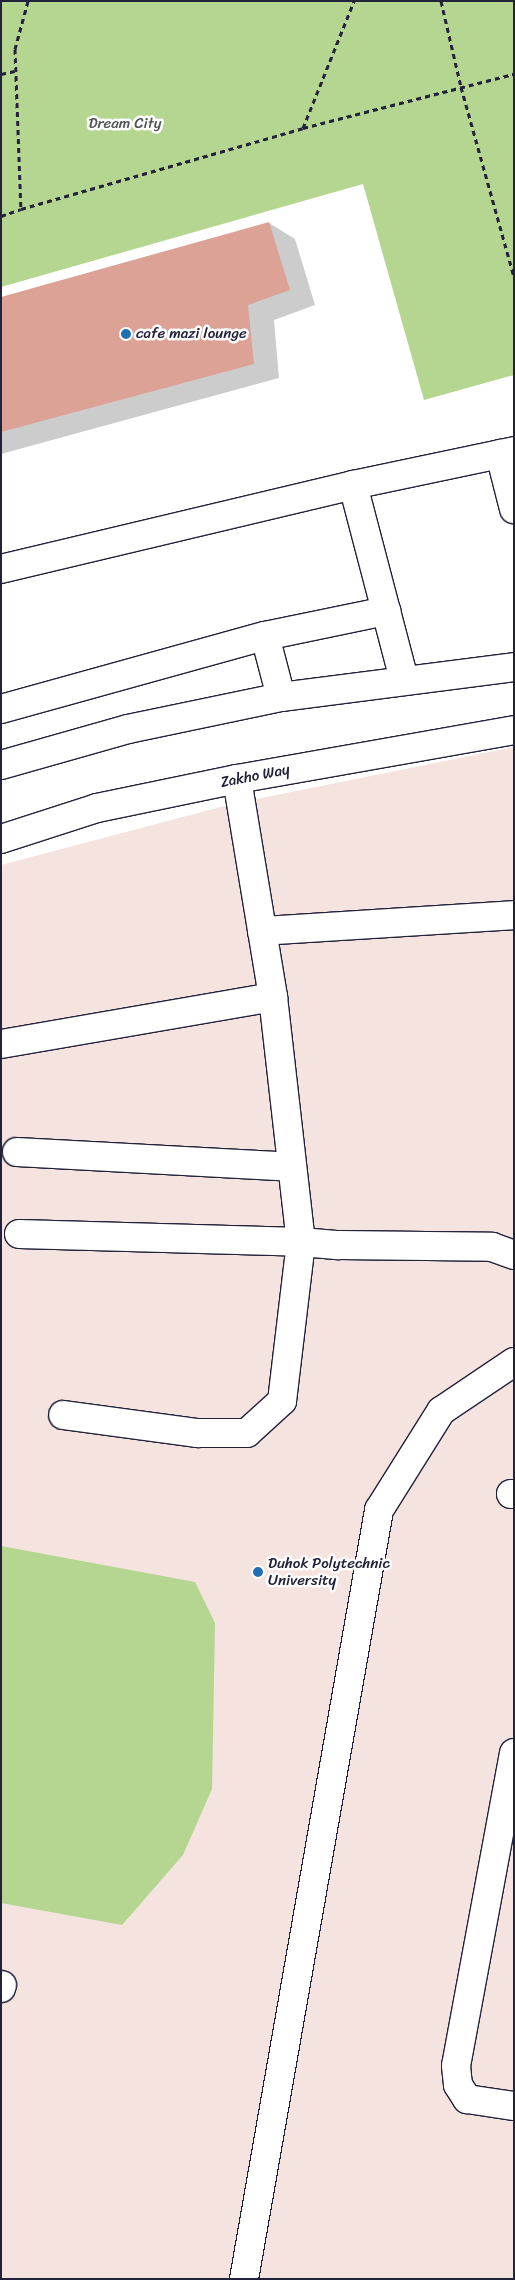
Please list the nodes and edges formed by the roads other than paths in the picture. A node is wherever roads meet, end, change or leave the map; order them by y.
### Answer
1 (507, 453) edge
2 (353, 485) junction
3 (514, 508) edge
4 (1, 569) edge
5 (386, 611) junction
6 (264, 636) junction
7 (514, 667) edge
8 (404, 680) junction
9 (282, 697) junction
10 (1, 708) edge
11 (514, 730) edge
12 (1, 765) edge
13 (237, 779) junction
14 (1, 839) edge
15 (514, 915) edge
16 (262, 931) junction
17 (273, 997) junction
18 (1, 1044) edge
19 (17, 1152) dead end
20 (291, 1167) junction
21 (19, 1234) dead end
22 (301, 1242) junction
23 (514, 1255) edge
24 (514, 1362) edge
25 (63, 1415) dead end
26 (514, 1753) edge
27 (514, 2106) edge
28 (244, 2279) edge

1 - 2 main road
1 - 3 main road
2 - 4 main road
2 - 5 main road
5 - 6 main road
5 - 8 main road
6 - 9 main road
6 - 10 main road
7 - 8 main road
8 - 9 main road
9 - 12 main road
11 - 13 main road, Zakho Way
13 - 14 main road, Zakho Way
13 - 16 main road
15 - 16 main road
16 - 17 main road
17 - 18 main road
17 - 20 main road
19 - 20 main road
20 - 22 main road
21 - 22 main road
22 - 23 main road
22 - 25 main road
24 - 28 main road
26 - 27 main road

